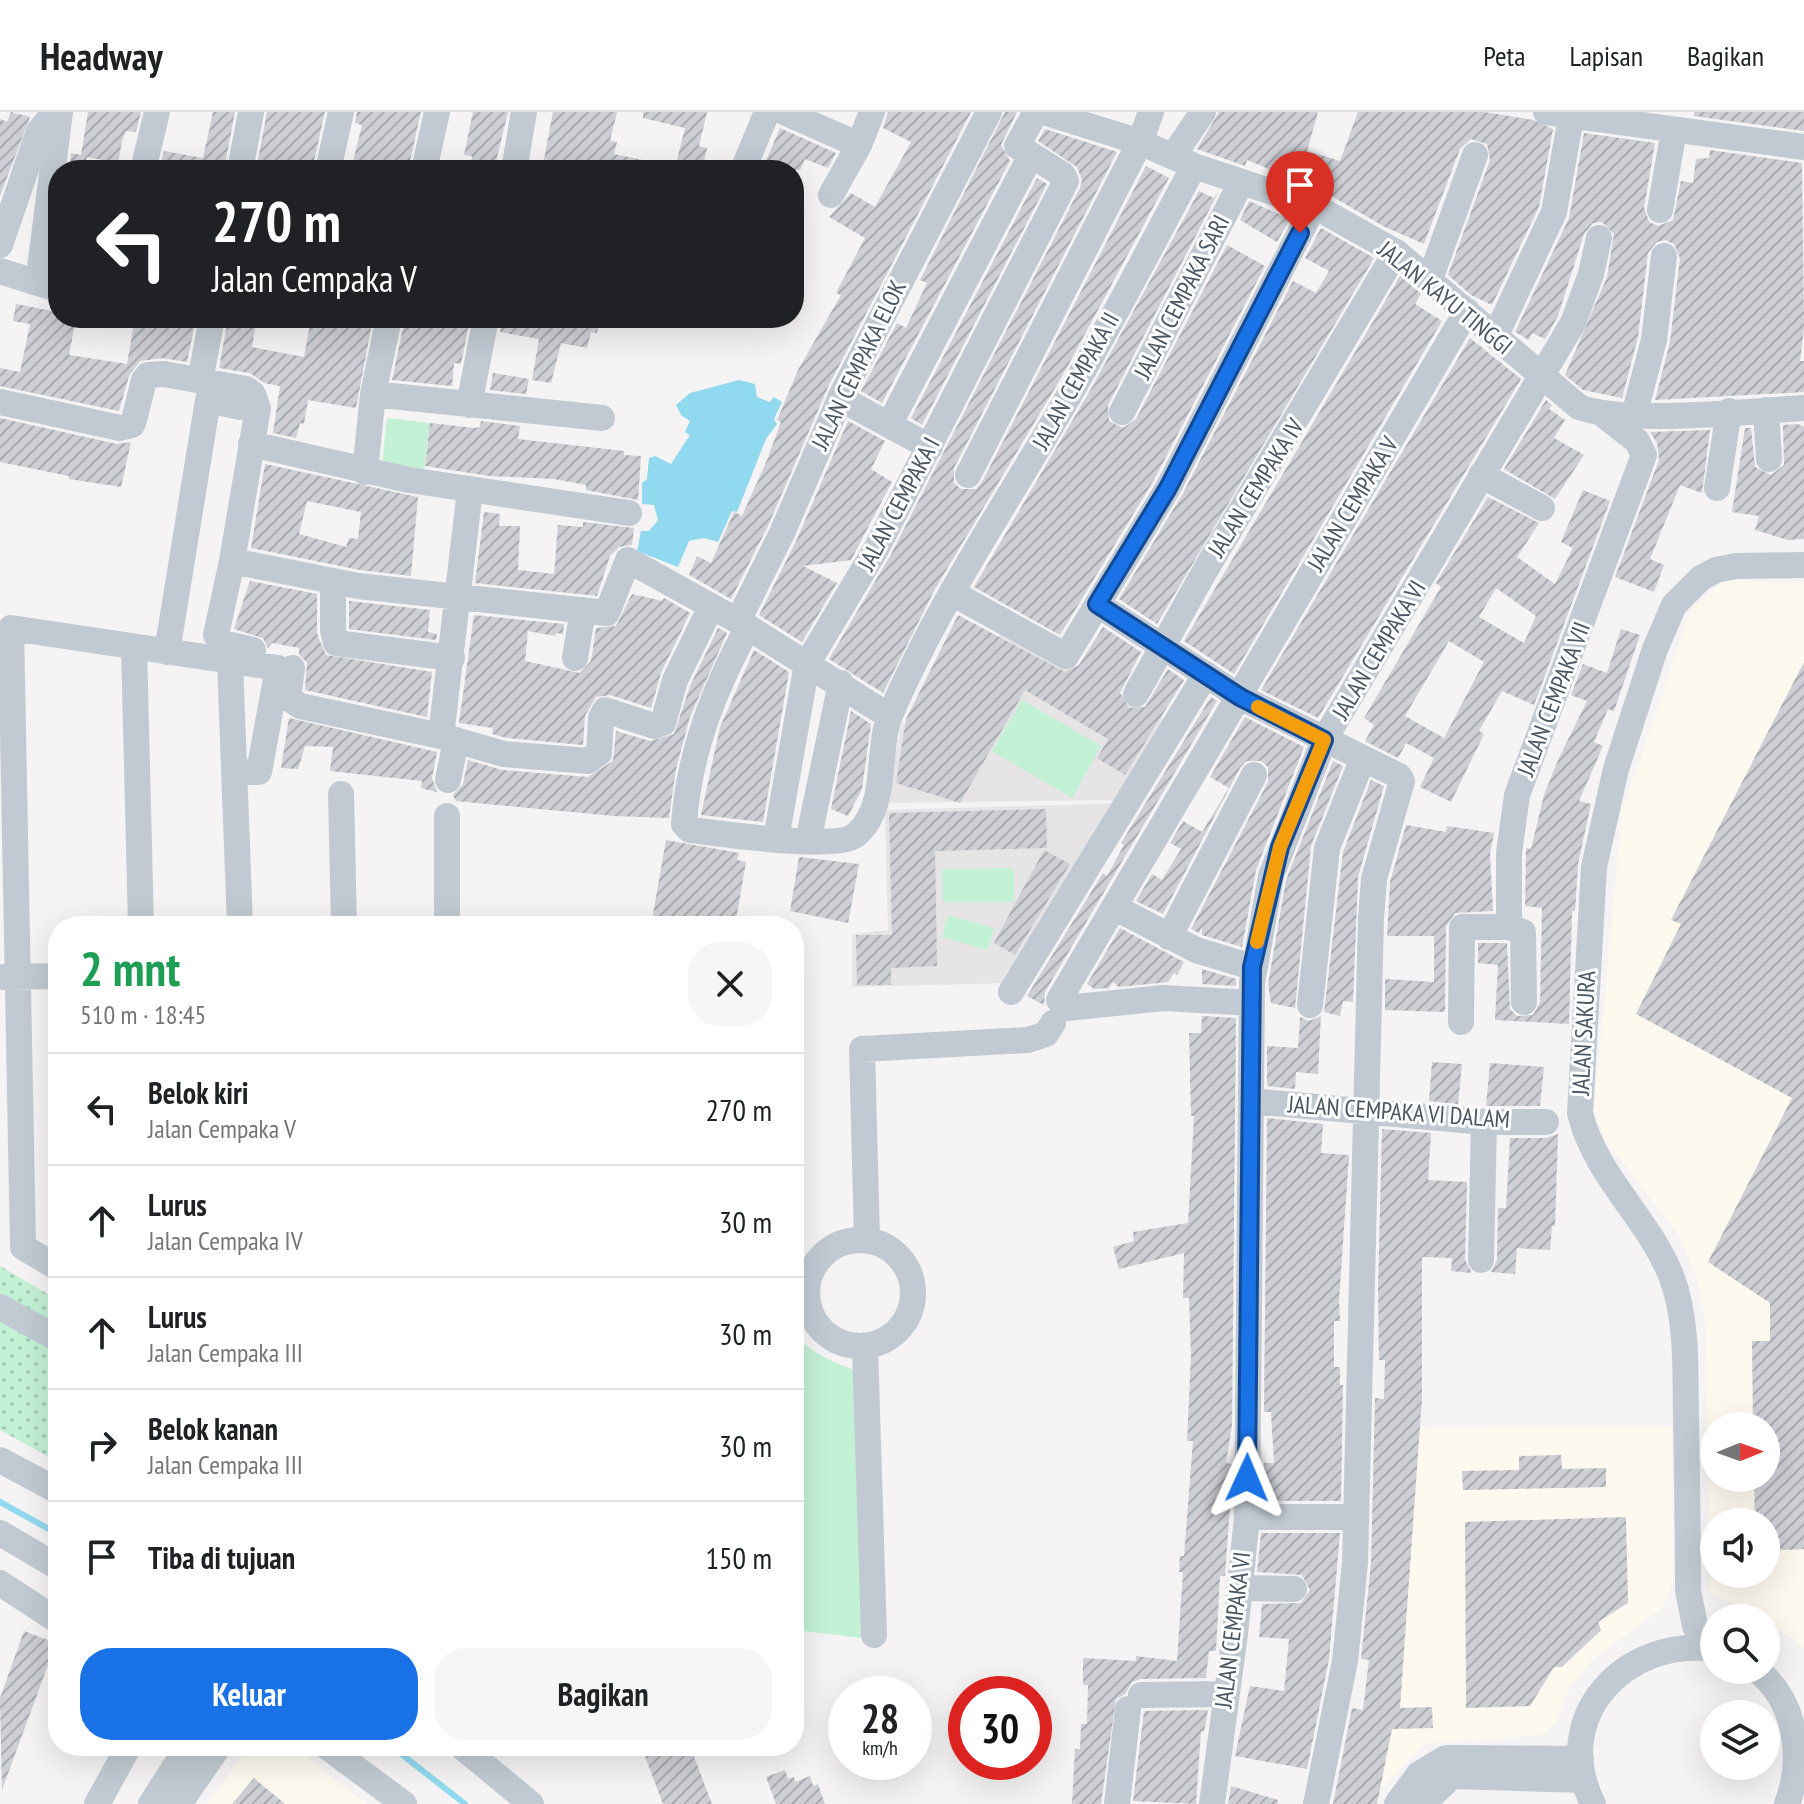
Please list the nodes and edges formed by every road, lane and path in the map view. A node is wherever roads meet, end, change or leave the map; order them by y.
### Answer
1 (57, 112) edge
2 (157, 112) edge
3 (251, 112) edge
4 (341, 112) edge
5 (437, 112) edge
6 (524, 112) edge
7 (767, 112) edge
8 (784, 112) edge
9 (872, 112) edge
10 (989, 112) edge
11 (1036, 112) edge
12 (1044, 112) edge
13 (1151, 112) edge
14 (1203, 112) edge
15 (1563, 113) edge
16 (1674, 130) junction
17 (1140, 142) junction
18 (859, 145) junction
19 (1804, 147) edge
20 (1475, 155) dead end
21 (1030, 157) junction
22 (55, 160) edge
23 (145, 160) edge
24 (242, 160) edge
25 (330, 160) edge
26 (426, 160) edge
27 (516, 160) edge
28 (747, 160) edge
29 (1184, 161) junction
30 (1241, 183) junction
31 (831, 195) dead end
32 (1314, 206) junction
33 (1660, 210) dead end
34 (1599, 238) dead end
35 (0, 245) edge
36 (1396, 252) junction
37 (1664, 256) dead end
38 (0, 271) edge
39 (1430, 279) junction
40 (48, 286) edge
41 (1467, 311) junction
42 (210, 328) edge
43 (387, 328) edge
44 (484, 328) edge
45 (1496, 335) junction
46 (1542, 376) junction
47 (200, 381) junction
48 (373, 394) junction
49 (840, 398) junction
50 (0, 402) edge
51 (469, 405) junction
52 (1804, 408) edge
53 (249, 409) junction
54 (1766, 410) junction
55 (1729, 411) junction
56 (1122, 412) dead end
57 (1601, 413) junction
58 (1634, 415) junction
59 (602, 418) dead end
60 (889, 425) junction
61 (251, 444) junction
62 (930, 447) junction
63 (1769, 459) dead end
64 (365, 472) junction
65 (968, 475) dead end
66 (1481, 475) junction
67 (1717, 488) dead end
68 (470, 490) junction
69 (1542, 508) dead end
70 (629, 513) dead end
71 (232, 561) junction
72 (1804, 565) edge
73 (333, 582) junction
74 (952, 593) junction
75 (460, 595) junction
76 (1097, 604) junction
77 (711, 607) junction
78 (583, 610) junction
79 (743, 624) junction
80 (6, 627) edge
81 (1164, 645) junction
82 (134, 647) junction
83 (167, 652) junction
84 (452, 658) junction
85 (575, 658) dead end
86 (230, 661) junction
87 (807, 664) junction
88 (1206, 674) junction
89 (841, 683) junction
90 (1136, 694) dead end
91 (1240, 697) junction
92 (889, 716) junction
93 (448, 738) junction
94 (1324, 740) junction
95 (1363, 758) junction
96 (234, 772) junction
97 (1254, 775) dead end
98 (448, 780) dead end
99 (341, 794) dead end
100 (447, 816) dead end
101 (776, 839) junction
102 (808, 841) junction
103 (1114, 907) junction
104 (141, 916) edge
105 (240, 916) edge
106 (344, 916) edge
107 (447, 916) edge
108 (1509, 927) junction
109 (1169, 937) junction
110 (1252, 967) junction
111 (48, 976) edge
112 (9, 977) edge
113 (1011, 992) dead end
114 (1524, 1002) dead end
115 (1252, 1003) junction
116 (1310, 1005) dead end
117 (1057, 1014) junction
118 (1461, 1022) dead end
119 (1251, 1101) junction
120 (1366, 1110) junction
121 (1484, 1122) junction
122 (1546, 1122) dead end
123 (867, 1240) junction
124 (1481, 1260) dead end
125 (48, 1262) edge
126 (804, 1285) edge
127 (804, 1303) edge
128 (0, 1307) edge
129 (48, 1333) edge
130 (865, 1347) junction
131 (0, 1460) edge
132 (48, 1486) edge
133 (1247, 1517) junction
134 (1356, 1517) junction
135 (0, 1533) edge
136 (48, 1561) edge
137 (1, 1587) edge
138 (1240, 1588) junction
139 (1294, 1589) dead end
140 (1688, 1590) junction
141 (48, 1615) edge
142 (1700, 1633) edge
143 (874, 1635) dead end
144 (1674, 1648) junction
145 (1700, 1648) edge
146 (1770, 1684) edge
147 (1226, 1694) junction
148 (1801, 1750) edge
149 (123, 1756) edge
150 (182, 1756) edge
151 (212, 1756) edge
152 (339, 1756) edge
153 (473, 1756) edge
154 (1586, 1781) edge
155 (1794, 1798) edge
156 (97, 1804) edge
157 (151, 1804) edge
158 (179, 1804) edge
159 (404, 1804) edge
160 (531, 1804) edge
161 (1117, 1804) edge
162 (1212, 1804) edge
163 (1316, 1804) edge
164 (1397, 1804) edge
165 (1423, 1804) edge

1 - 22 street
1 - 35 street
2 - 23 street
3 - 24 street
4 - 25 street
5 - 26 street
6 - 27 street
7 - 28 street
8 - 18 street
9 - 18 street
10 - 49 street, JALAN CEMPAKA ELOK
11 - 21 street
12 - 17 street, JALAN KAYU TINGGI
13 - 17 street
14 - 29 street, JALAN CEMPAKA II
15 - 16 street
15 - 45 street
16 - 19 street
16 - 33 street
17 - 29 street, JALAN KAYU TINGGI
17 - 65 street
18 - 31 street
20 - 39 street
21 - 60 street
21 - 62 street, JALAN CEMPAKA I
29 - 30 street, JALAN KAYU TINGGI
29 - 74 street, JALAN CEMPAKA II
30 - 32 street, JALAN KAYU TINGGI
30 - 56 street, JALAN CEMPAKA SARI
32 - 36 street, JALAN KAYU TINGGI
32 - 76 street
34 - 46 street, JALAN CEMPAKA VI
36 - 39 street, JALAN KAYU TINGGI
36 - 81 street, JALAN CEMPAKA IV
37 - 58 street
38 - 40 street
39 - 41 street, JALAN KAYU TINGGI
41 - 45 street, JALAN KAYU TINGGI
41 - 91 street, JALAN CEMPAKA V
42 - 47 street
43 - 48 street
44 - 51 street
45 - 46 street, JALAN KAYU TINGGI
46 - 57 street, JALAN KAYU TINGGI
46 - 66 street, JALAN CEMPAKA VI
47 - 50 street
47 - 53 street
48 - 51 street
48 - 64 street
49 - 60 street
49 - 79 street, JALAN CEMPAKA ELOK
51 - 59 street
52 - 54 street, JALAN KAYU TINGGI
53 - 61 street
53 - 83 street
54 - 55 street, JALAN KAYU TINGGI
54 - 63 street
55 - 58 street, JALAN KAYU TINGGI
55 - 67 street
57 - 58 street, JALAN KAYU TINGGI
57 - 108 street, JALAN CEMPAKA VII
60 - 62 street
61 - 64 street
61 - 71 street
62 - 87 street, JALAN CEMPAKA I
64 - 68 street
66 - 69 street
66 - 94 street, JALAN CEMPAKA VI
68 - 70 street
68 - 75 street
71 - 73 street
71 - 93 street
72 - 140 street, JALAN SAKURA
73 - 75 street
73 - 84 street
74 - 76 street
74 - 92 street, JALAN CEMPAKA II
75 - 78 street
75 - 84 street
76 - 81 street
77 - 78 street
77 - 79 street
77 - 93 street
78 - 85 street
79 - 87 street
79 - 101 street, JALAN CEMPAKA ELOK
80 - 82 street
80 - 112 street
81 - 88 street
81 - 90 street, JALAN CEMPAKA IV
82 - 83 street
82 - 104 street
83 - 86 street
84 - 93 street
86 - 96 street
86 - 96 street
87 - 89 street
87 - 101 street, JALAN CEMPAKA I
88 - 91 street
88 - 113 street
89 - 92 street
89 - 102 street
91 - 94 street
91 - 103 street, JALAN CEMPAKA V
92 - 102 street, JALAN CEMPAKA II
93 - 98 street
94 - 95 street
94 - 110 street, JALAN CEMPAKA VI
95 - 116 street
95 - 120 street
96 - 105 street
97 - 109 street
99 - 106 street
100 - 107 street
101 - 102 street, JALAN CEMPAKA II
103 - 109 street
103 - 117 street, JALAN CEMPAKA V
108 - 114 street, JALAN CEMPAKA VII
108 - 118 street
109 - 110 street
110 - 115 street, JALAN CEMPAKA VI
111 - 112 street
112 - 125 street
115 - 117 street
115 - 119 street, JALAN CEMPAKA VI
117 - 123 street
119 - 120 street, JALAN CEMPAKA VI DALAM
119 - 133 street, JALAN CEMPAKA VI
120 - 121 street, JALAN CEMPAKA VI DALAM
120 - 134 street
121 - 122 street, JALAN CEMPAKA VI DALAM
121 - 124 street
123 - 126 street
123 - 130 street
127 - 130 street
128 - 129 street
130 - 143 street
131 - 132 street
133 - 134 street
133 - 138 street, JALAN CEMPAKA VI
134 - 163 street
135 - 136 street
137 - 141 street
138 - 139 street
138 - 147 street, JALAN CEMPAKA VI
140 - 142 street, JALAN SAKURA
140 - 144 street, JALAN SAKURA
144 - 145 street
144 - 154 street
146 - 148 street
147 - 161 street
147 - 162 street, JALAN CEMPAKA VI
148 - 155 street
149 - 156 street
150 - 157 street
151 - 158 street
152 - 159 street
153 - 160 street
154 - 164 street
154 - 165 street

